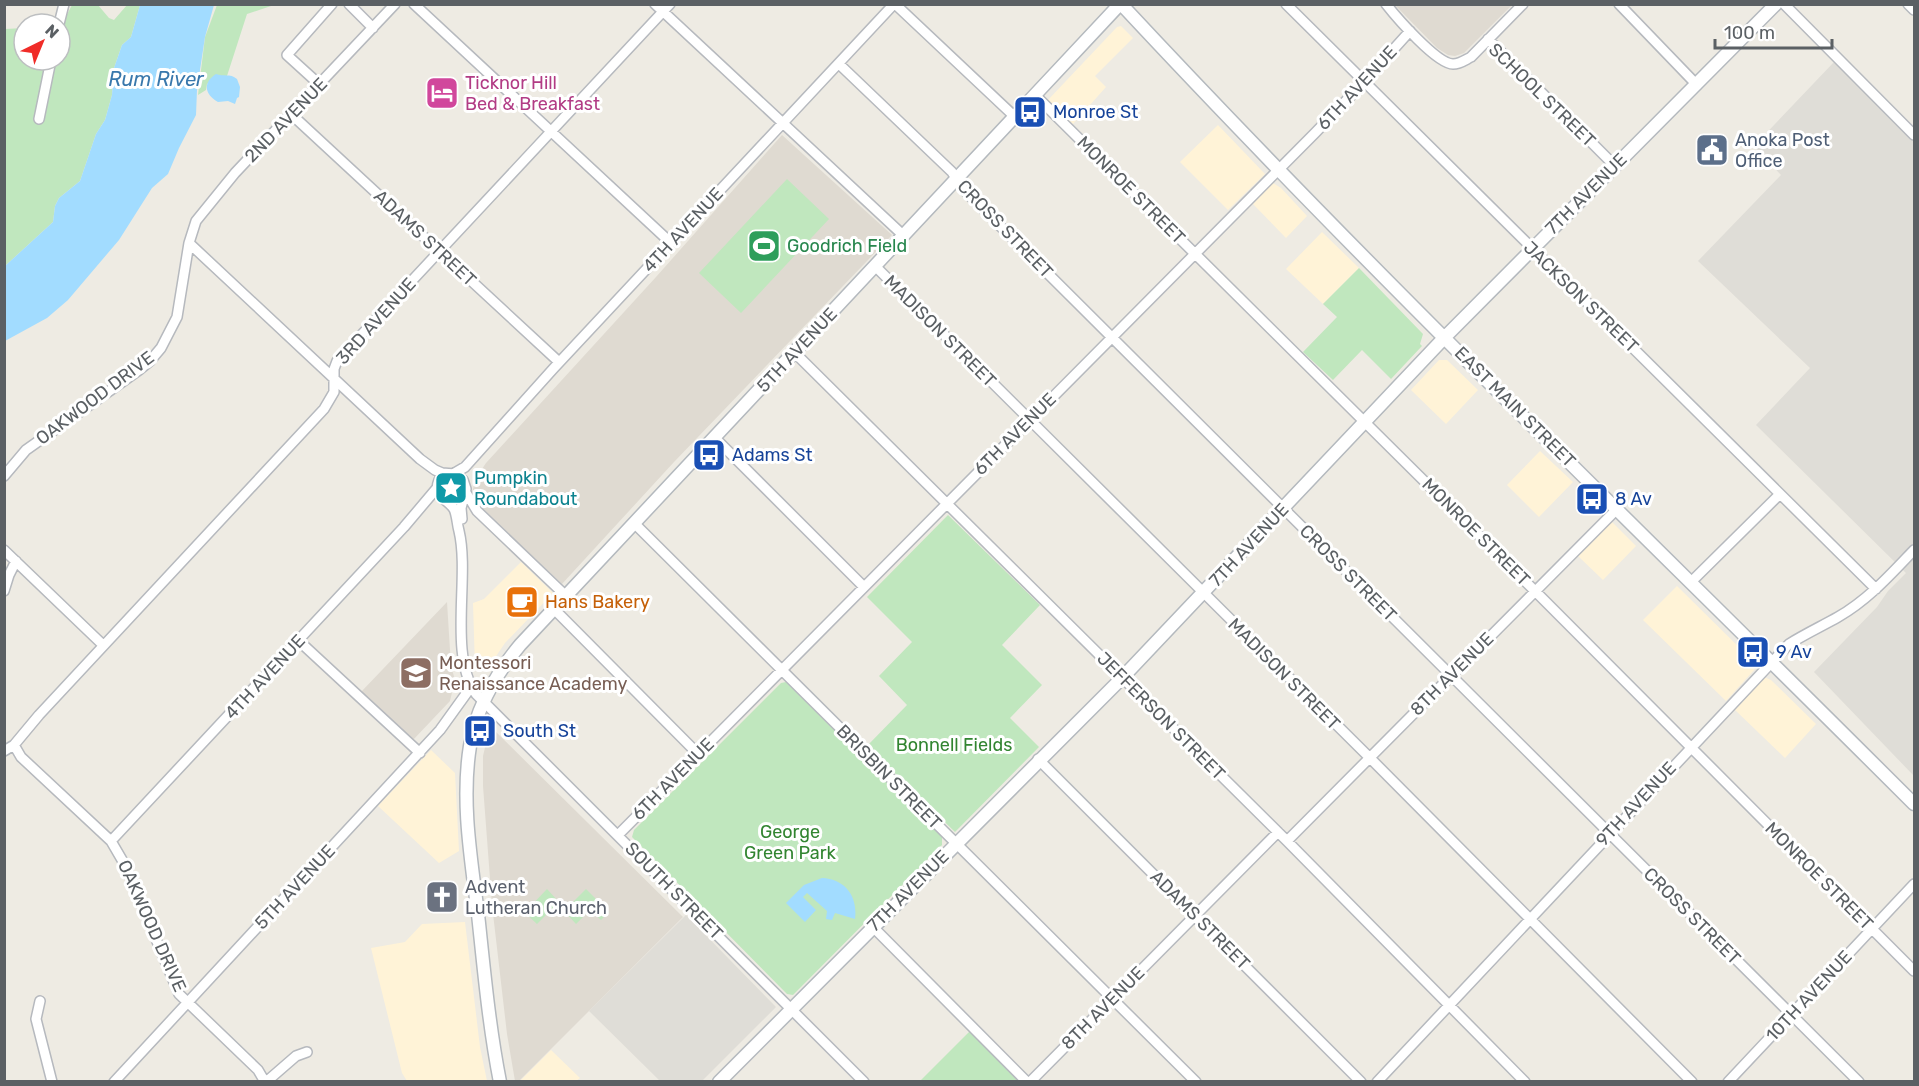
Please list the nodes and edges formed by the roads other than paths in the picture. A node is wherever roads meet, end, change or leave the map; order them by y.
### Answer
1 (332, 4) edge
2 (348, 4) edge
3 (395, 4) edge
4 (414, 4) edge
5 (655, 4) edge
6 (670, 4) edge
7 (895, 4) edge
8 (1121, 4) edge
9 (1286, 4) edge
10 (1386, 4) edge
11 (1523, 4) edge
12 (1619, 4) edge
13 (1776, 4) edge
14 (1784, 4) edge
15 (1908, 4) edge
16 (1914, 10) edge
17 (663, 12) junction
18 (374, 28) junction
19 (1410, 31) junction
20 (1488, 39) junction
21 (839, 64) junction
22 (49, 72) edge
23 (1364, 82) junction
24 (320, 85) junction
25 (1697, 85) junction
26 (1035, 95) junction
27 (291, 114) junction
28 (1015, 117) junction
29 (39, 118) dead end
30 (783, 123) junction
31 (552, 131) junction
32 (1914, 135) edge
33 (1614, 165) junction
34 (1278, 169) junction
35 (957, 179) junction
36 (904, 236) junction
37 (189, 243) junction
38 (671, 243) junction
39 (1531, 249) junction
40 (439, 251) junction
41 (1194, 253) junction
42 (876, 267) junction
43 (1112, 337) junction
44 (1444, 338) junction
45 (795, 353) junction
46 (559, 362) junction
47 (334, 378) junction
48 (1030, 420) junction
49 (1364, 422) junction
50 (715, 438) junction
51 (474, 456) junction
52 (420, 459) junction
53 (450, 474) junction
54 (4, 476) edge
55 (437, 486) junction
56 (464, 492) junction
57 (1780, 494) junction
58 (444, 501) junction
59 (947, 503) junction
60 (1283, 508) junction
61 (1617, 509) junction
62 (417, 513) junction
63 (634, 523) junction
64 (460, 534) junction
65 (4, 550) edge
66 (1914, 550) edge
67 (16, 561) junction
68 (1691, 582) junction
69 (864, 587) junction
70 (1876, 589) junction
71 (4, 591) edge
72 (1535, 591) junction
73 (1203, 594) junction
74 (566, 596) junction
75 (554, 609) junction
76 (299, 641) junction
77 (103, 645) junction
78 (1771, 661) junction
79 (782, 671) junction
80 (1452, 675) junction
81 (1122, 678) junction
82 (471, 687) junction
83 (483, 702) junction
84 (14, 745) junction
85 (1691, 747) junction
86 (4, 751) edge
87 (420, 753) junction
88 (698, 754) junction
89 (1369, 757) junction
90 (1038, 759) junction
91 (1914, 804) edge
92 (1278, 832) junction
93 (1609, 834) junction
94 (618, 835) junction
95 (111, 841) junction
96 (1287, 841) junction
97 (956, 842) junction
98 (1914, 884) edge
99 (1195, 916) junction
100 (1530, 918) junction
101 (872, 926) junction
102 (1872, 929) junction
103 (1914, 971) edge
104 (1112, 998) junction
105 (40, 1001) dead end
106 (187, 1003) junction
107 (1449, 1004) junction
108 (790, 1008) junction
109 (1792, 1014) junction
110 (307, 1052) dead end
111 (52, 1082) edge
112 (114, 1082) edge
113 (265, 1082) edge
114 (500, 1082) edge
115 (719, 1082) edge
116 (864, 1082) edge
117 (1028, 1082) edge
118 (1196, 1082) edge
119 (1361, 1082) edge
120 (1377, 1082) edge
121 (1525, 1082) edge
122 (1692, 1082) edge
123 (1728, 1082) edge
124 (1859, 1082) edge

1 - 24 street
2 - 18 street
3 - 18 street, 2ND AVENUE
4 - 31 street
5 - 17 street
6 - 17 street, 3RD AVENUE
7 - 21 street, 4TH AVENUE
7 - 28 street
8 - 26 main road, 5TH AVENUE
8 - 34 main road, EAST MAIN STREET
9 - 23 street, JACKSON STREET
10 - 19 street, SCHOOL STREET
11 - 20 street
12 - 25 street
13 - 25 main road, 7TH AVENUE
14 - 32 street
15 - 16 street
17 - 30 street
17 - 31 street, 3RD AVENUE
18 - 24 street, 2ND AVENUE
19 - 20 street, SCHOOL STREET
19 - 23 street, 6TH AVENUE
20 - 33 street, SCHOOL STREET
21 - 30 street, 4TH AVENUE
21 - 35 street, CROSS STREET
22 - 29 street
23 - 34 street, 6TH AVENUE
23 - 39 street, JACKSON STREET
24 - 27 street, 2ND AVENUE
25 - 33 main road, 7TH AVENUE
26 - 28 main road, 5TH AVENUE
26 - 41 street, MONROE STREET
27 - 37 street, 2ND AVENUE
27 - 40 street, ADAMS STREET
28 - 35 main road, 5TH AVENUE
30 - 36 street
30 - 38 street, 4TH AVENUE
31 - 38 street
31 - 40 street, 3RD AVENUE
33 - 39 main road, 7TH AVENUE
34 - 41 street, 6TH AVENUE
34 - 44 main road, EAST MAIN STREET
35 - 36 main road, 5TH AVENUE
35 - 43 street, CROSS STREET
36 - 42 main road, 5TH AVENUE
37 - 47 street
37 - 54 street, OAKWOOD DRIVE
38 - 46 street, 4TH AVENUE
39 - 44 main road, 7TH AVENUE
39 - 57 street, JACKSON STREET
40 - 46 street, ADAMS STREET
40 - 47 street, 3RD AVENUE
41 - 43 street, 6TH AVENUE
41 - 49 street, MONROE STREET
42 - 45 main road, 5TH AVENUE
42 - 48 street, MADISON STREET
43 - 48 street, 6TH AVENUE
43 - 60 street, CROSS STREET
44 - 49 main road, 7TH AVENUE
44 - 61 main road, EAST MAIN STREET
45 - 50 main road, 5TH AVENUE
45 - 59 street, JEFFERSON STREET
46 - 51 street, 4TH AVENUE
47 - 52 street
47 - 77 street, 3RD AVENUE
48 - 59 street, 6TH AVENUE
48 - 73 street, MADISON STREET
49 - 60 main road, 7TH AVENUE
49 - 72 street, MONROE STREET
50 - 63 main road, 5TH AVENUE
50 - 69 street
51 - 53 street, 4TH AVENUE
51 - 56 street, 4TH AVENUE
52 - 53 street
52 - 55 street
53 - 55 street
53 - 56 street
55 - 58 street
55 - 62 street, 4TH AVENUE
56 - 58 street
56 - 64 street, 4TH AVENUE
56 - 74 street
57 - 68 street
57 - 70 street, JACKSON STREET
58 - 62 street, 4TH AVENUE
58 - 64 street
59 - 69 street, 6TH AVENUE
59 - 81 street, JEFFERSON STREET
60 - 73 main road, 7TH AVENUE
60 - 80 street, CROSS STREET
61 - 68 main road, EAST MAIN STREET
61 - 72 street, 8TH AVENUE
62 - 76 street, 4TH AVENUE
63 - 74 main road, 5TH AVENUE
63 - 79 street, BRISBIN STREET
64 - 82 street, 4TH AVENUE
65 - 67 street
66 - 70 street, 9TH AVENUE
67 - 71 street
67 - 77 street
68 - 78 main road, EAST MAIN STREET
69 - 79 street, 6TH AVENUE
70 - 78 street, 9TH AVENUE
72 - 80 street, 8TH AVENUE
72 - 85 street, MONROE STREET
73 - 81 main road, 7TH AVENUE
73 - 89 street, MADISON STREET
74 - 75 main road, 5TH AVENUE
75 - 83 main road, 5TH AVENUE
75 - 88 street
76 - 87 street
76 - 95 street, 4TH AVENUE
77 - 84 street, 3RD AVENUE
78 - 85 street, 9TH AVENUE
78 - 91 main road, EAST MAIN STREET
79 - 88 street, 6TH AVENUE
79 - 97 street, BRISBIN STREET
80 - 89 street, 8TH AVENUE
80 - 93 street, CROSS STREET
81 - 90 main road, 7TH AVENUE
81 - 92 street, JEFFERSON STREET
82 - 83 street, SOUTH STREET
82 - 87 street, 5TH AVENUE
83 - 94 street, SOUTH STREET
83 - 114 main road, 5TH AVENUE
84 - 86 street, 3RD AVENUE
84 - 95 street, OAKWOOD DRIVE
85 - 93 street, 9TH AVENUE
85 - 102 street, MONROE STREET
87 - 106 street, 5TH AVENUE
88 - 94 street, 6TH AVENUE
89 - 96 street, 8TH AVENUE
89 - 100 street, MADISON STREET
90 - 97 main road, 7TH AVENUE
90 - 99 street, ADAMS STREET
92 - 96 street, JEFFERSON STREET
92 - 99 street, 8TH AVENUE
93 - 100 street, 9TH AVENUE
93 - 109 street, CROSS STREET
94 - 108 street, SOUTH STREET
95 - 106 street, OAKWOOD DRIVE
96 - 107 street, JEFFERSON STREET
97 - 101 main road, 7TH AVENUE
97 - 104 street, BRISBIN STREET
98 - 102 street, 10TH AVENUE
99 - 104 street, 8TH AVENUE
99 - 119 street, ADAMS STREET
100 - 107 street, 9TH AVENUE
100 - 122 street, MADISON STREET
101 - 108 main road, 7TH AVENUE
101 - 117 street
102 - 103 street, MONROE STREET
102 - 109 street, 10TH AVENUE
104 - 117 street, 8TH AVENUE
104 - 118 street, BRISBIN STREET
105 - 111 street
106 - 112 street, 5TH AVENUE
106 - 113 street, OAKWOOD DRIVE
107 - 120 street, 9TH AVENUE
107 - 121 street, JEFFERSON STREET
108 - 115 main road, 7TH AVENUE
108 - 116 street, SOUTH STREET
109 - 123 street, 10TH AVENUE
109 - 124 street, CROSS STREET
110 - 113 street

